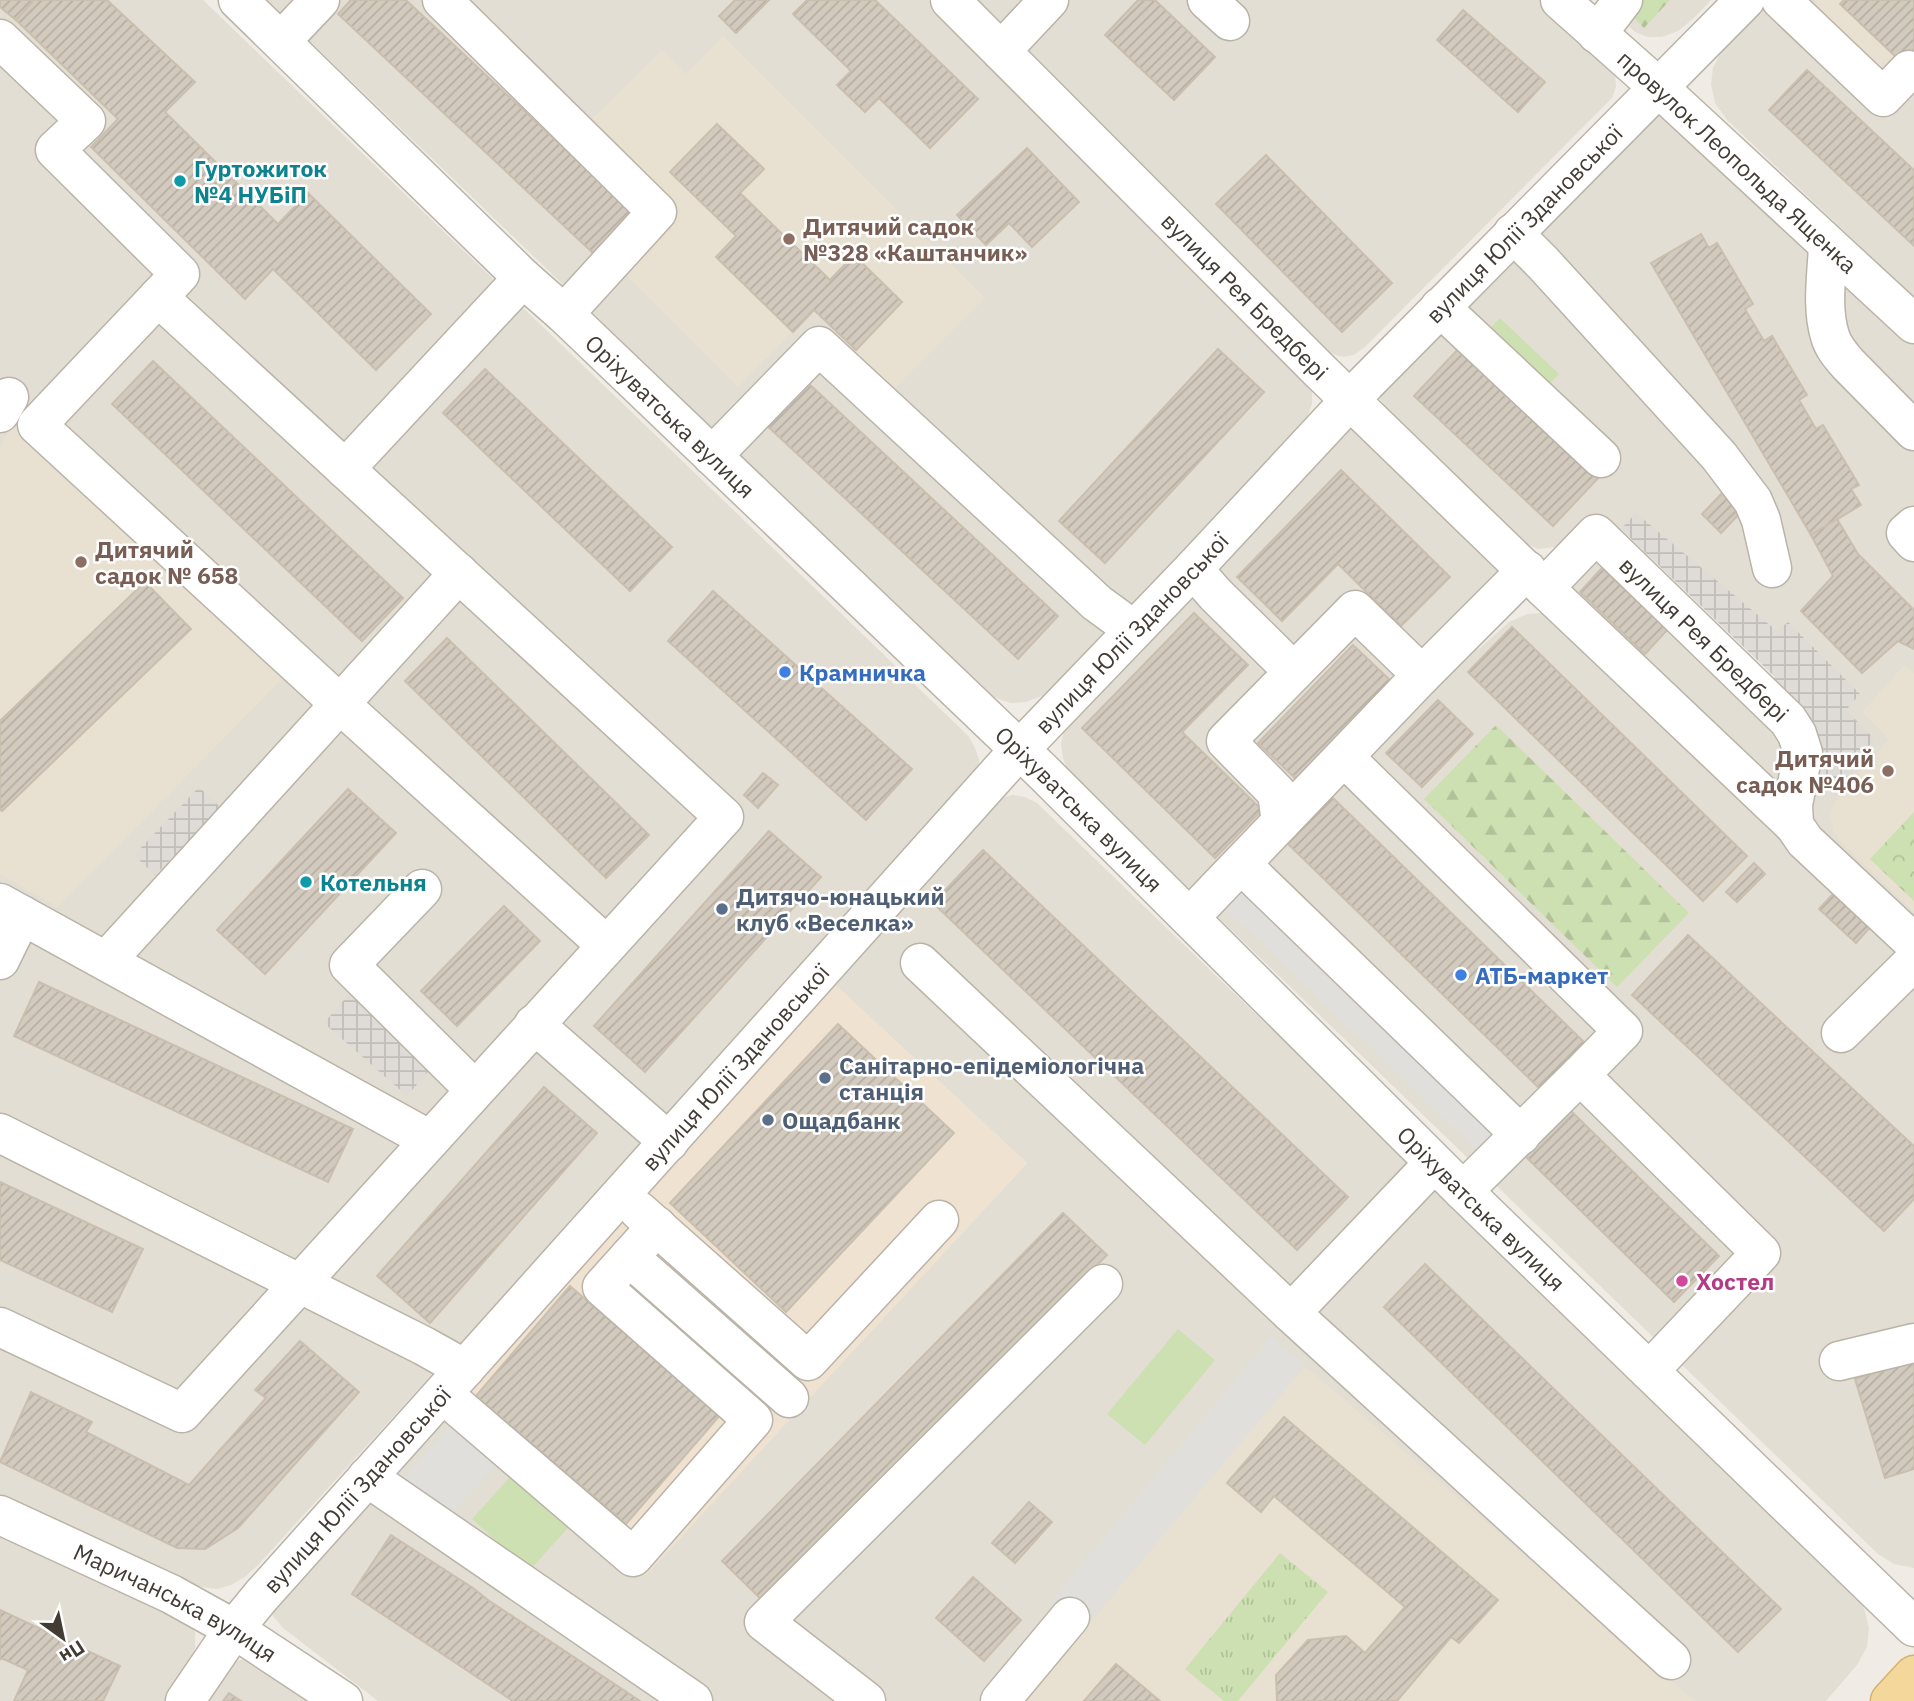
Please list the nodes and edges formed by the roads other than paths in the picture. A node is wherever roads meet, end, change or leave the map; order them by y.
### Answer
1 (320, 0) edge
2 (442, 0) edge
3 (950, 0) edge
4 (1049, 0) edge
5 (1560, 0) edge
6 (1623, 0) edge
7 (1745, 0) edge
8 (1782, 0) edge
9 (250, 4) edge
10 (1597, 34) junction
11 (0, 38) edge
12 (281, 41) junction
13 (1000, 51) junction
14 (1908, 81) edge
15 (1659, 88) junction
16 (1513, 233) junction
17 (1829, 245) junction
18 (523, 278) junction
19 (158, 297) junction
20 (1440, 307) junction
21 (564, 314) junction
22 (1914, 324) edge
23 (1350, 400) junction
24 (1914, 431) edge
25 (712, 456) junction
26 (1601, 458) dead end
27 (345, 469) junction
28 (1914, 526) edge
29 (1914, 542) edge
30 (1772, 568) dead end
31 (1193, 569) junction
32 (459, 573) junction
33 (1535, 579) junction
34 (1134, 630) junction
35 (1294, 672) junction
36 (1422, 675) junction
37 (340, 704) junction
38 (1019, 750) junction
39 (1344, 757) junction
40 (1281, 822) junction
41 (1794, 825) junction
42 (1241, 864) junction
43 (422, 889) dead end
44 (11, 909) edge
45 (1190, 917) junction
46 (1914, 943) edge
47 (606, 945) junction
48 (0, 960) edge
49 (107, 960) junction
50 (1914, 961) edge
51 (920, 963) dead end
52 (534, 1024) junction
53 (1841, 1033) dead end
54 (1580, 1075) junction
55 (474, 1089) junction
56 (0, 1133) edge
57 (1521, 1135) junction
58 (430, 1140) junction
59 (669, 1142) junction
60 (1434, 1163) junction
61 (1463, 1191) junction
62 (621, 1194) junction
63 (939, 1220) dead end
64 (657, 1226) junction
65 (629, 1257) junction
66 (299, 1283) junction
67 (1103, 1284) dead end
68 (1291, 1313) junction
69 (0, 1327) edge
70 (1914, 1343) edge
71 (1839, 1361) dead end
72 (1649, 1371) junction
73 (454, 1382) junction
74 (789, 1398) dead end
75 (367, 1477) junction
76 (0, 1515) edge
77 (1070, 1617) dead end
78 (1914, 1627) edge
79 (234, 1629) junction
80 (1671, 1660) dead end
81 (1914, 1675) edge
82 (185, 1701) edge
83 (343, 1701) edge
84 (693, 1701) edge
85 (866, 1701) edge
86 (1000, 1701) edge
87 (1890, 1701) edge

1 - 12 street
2 - 21 street
3 - 13 street, вулиця Рея Бредбері
4 - 13 street
5 - 10 street, провулок Леопольда Ященка
6 - 10 street
7 - 15 street, вулиця Юлії Здановської
8 - 14 street
9 - 12 street, Оріхуватська вулиця
10 - 15 street, провулок Леопольда Ященка
11 - 19 street
12 - 18 street, Оріхуватська вулиця
13 - 23 street, вулиця Рея Бредбері
15 - 16 street, вулиця Юлії Здановської
15 - 17 street, провулок Леопольда Ященка
16 - 20 street, вулиця Юлії Здановської
16 - 30 street
17 - 22 street, провулок Леопольда Ященка
17 - 24 street
18 - 21 street, Оріхуватська вулиця
18 - 27 street
19 - 27 street
19 - 37 street
20 - 23 street, вулиця Юлії Здановської
20 - 26 street
21 - 25 street, Оріхуватська вулиця
23 - 31 street, вулиця Юлії Здановської
23 - 33 street, вулиця Рея Бредбері
25 - 34 street
25 - 38 street, Оріхуватська вулиця
27 - 32 street
28 - 29 street
31 - 34 street, вулиця Юлії Здановської
31 - 35 street
32 - 37 street
32 - 47 street
33 - 36 street
33 - 41 street, вулиця Рея Бредбері
33 - 41 street, вулиця Рея Бредбері
34 - 38 street, вулиця Юлії Здановської
35 - 36 street
35 - 40 street
36 - 39 street
37 - 47 street
37 - 49 street
38 - 45 street, Оріхуватська вулиця
38 - 59 street, вулиця Юлії Здановської
39 - 40 street
39 - 54 street
40 - 42 street
41 - 46 street, вулиця Рея Бредбері
42 - 45 street
42 - 57 street
43 - 55 street
44 - 48 street
44 - 49 street
45 - 60 street, Оріхуватська вулиця
47 - 52 street
49 - 58 street
50 - 53 street
51 - 68 street
52 - 55 street
52 - 59 street
54 - 57 street
54 - 72 street
55 - 58 street
56 - 66 street
57 - 61 street
58 - 66 street
59 - 62 street, вулиця Юлії Здановської
60 - 61 street, Оріхуватська вулиця
60 - 68 street
61 - 72 street, Оріхуватська вулиця
62 - 64 street
62 - 73 street, вулиця Юлії Здановської
63 - 64 street
64 - 65 street
65 - 73 street
65 - 74 street
66 - 69 street
66 - 73 street
67 - 85 street
68 - 80 street
70 - 71 street
72 - 78 street, Оріхуватська вулиця
73 - 75 street, вулиця Юлії Здановської
75 - 79 street, вулиця Юлії Здановської
75 - 84 street
76 - 79 street, Маричанська вулиця
77 - 86 street
79 - 82 street, вулиця Юлії Здановської
79 - 83 street, Маричанська вулиця
81 - 87 main road

